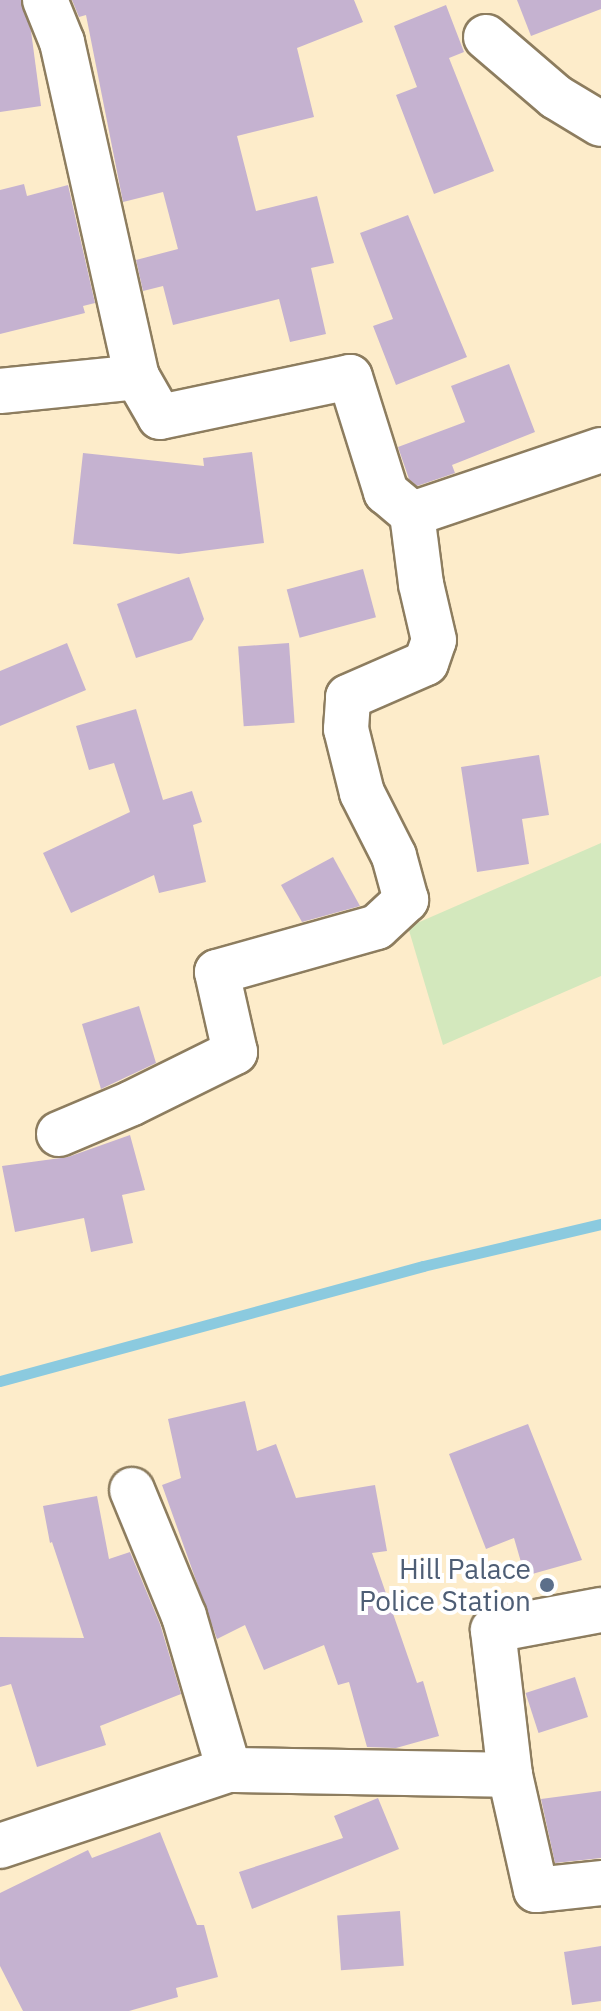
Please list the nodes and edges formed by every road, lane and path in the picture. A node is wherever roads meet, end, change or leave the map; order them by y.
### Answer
1 (45, 0) edge
2 (486, 37) dead end
3 (601, 124) edge
4 (137, 377) junction
5 (0, 391) edge
6 (601, 450) edge
7 (412, 514) junction
8 (59, 1134) dead end
9 (132, 1490) dead end
10 (601, 1610) edge
11 (229, 1770) junction
12 (510, 1775) junction
13 (0, 1846) edge
14 (601, 1883) edge

1 - 4 street
2 - 3 street
4 - 5 street
4 - 7 street
6 - 7 street
7 - 8 street
9 - 11 street
10 - 12 street
11 - 12 street
11 - 13 street
12 - 14 street

